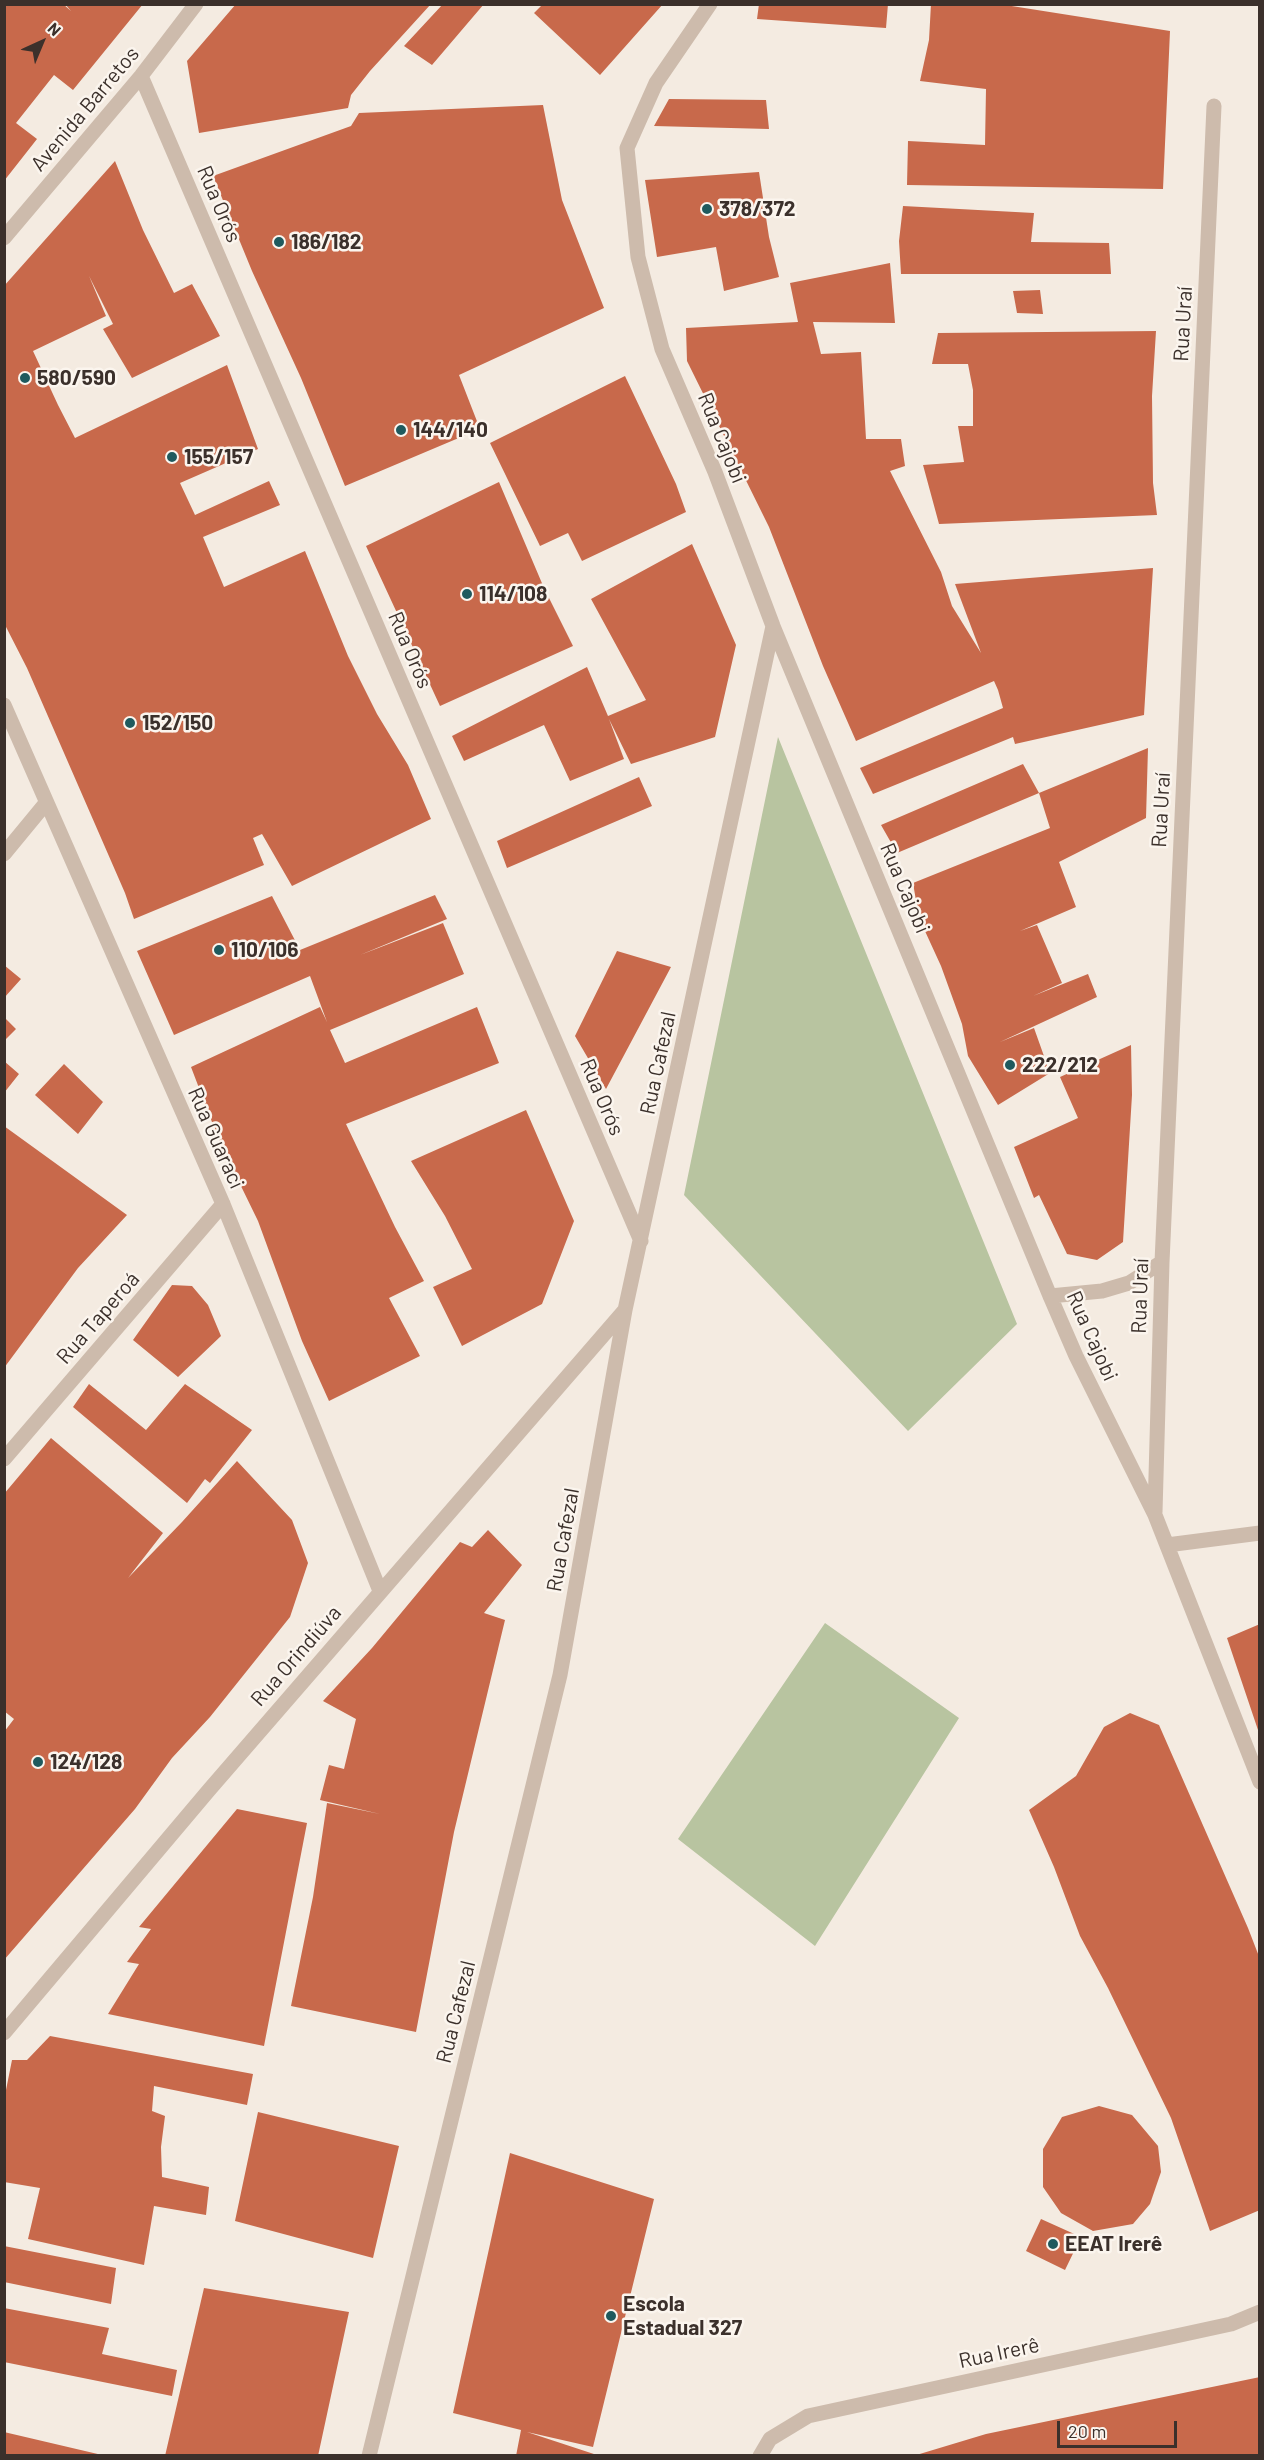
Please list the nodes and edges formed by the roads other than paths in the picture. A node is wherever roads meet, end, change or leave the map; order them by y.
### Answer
1 (196, 4) edge
2 (710, 4) edge
3 (141, 76) junction
4 (1214, 106) dead end
5 (4, 238) edge
6 (773, 626) junction
7 (4, 705) edge
8 (46, 803) junction
9 (4, 854) edge
10 (223, 1204) junction
11 (641, 1241) junction
12 (1162, 1262) junction
13 (1050, 1296) junction
14 (625, 1310) junction
15 (4, 1459) edge
16 (1155, 1515) junction
17 (1260, 1533) edge
18 (1167, 1545) junction
19 (380, 1591) junction
20 (1260, 1782) edge
21 (4, 2033) edge
22 (1260, 2312) edge
23 (369, 2456) edge
24 (760, 2456) edge

1 - 3 street, Avenida Barretos
2 - 6 street, Rua Cajobi
3 - 5 street, Avenida Barretos
3 - 11 street, Rua Orós
4 - 12 street, Rua Uraí
6 - 11 street, Rua Cafezal
6 - 13 street, Rua Cajobi
7 - 8 street, Rua Guaraci
8 - 9 street
8 - 10 street, Rua Guaraci
10 - 15 street, Rua Taperoá
10 - 19 street, Rua Guaraci
11 - 14 street, Rua Cafezal
12 - 13 street
12 - 16 street, Rua Uraí
13 - 16 street, Rua Cajobi
14 - 19 street, Rua Orindiúva
14 - 23 street, Rua Cafezal
16 - 18 street, Rua Cajobi
17 - 18 street
18 - 20 street, Rua Cajobi
19 - 21 street, Rua Orindiúva
22 - 24 street, Rua Irerê

